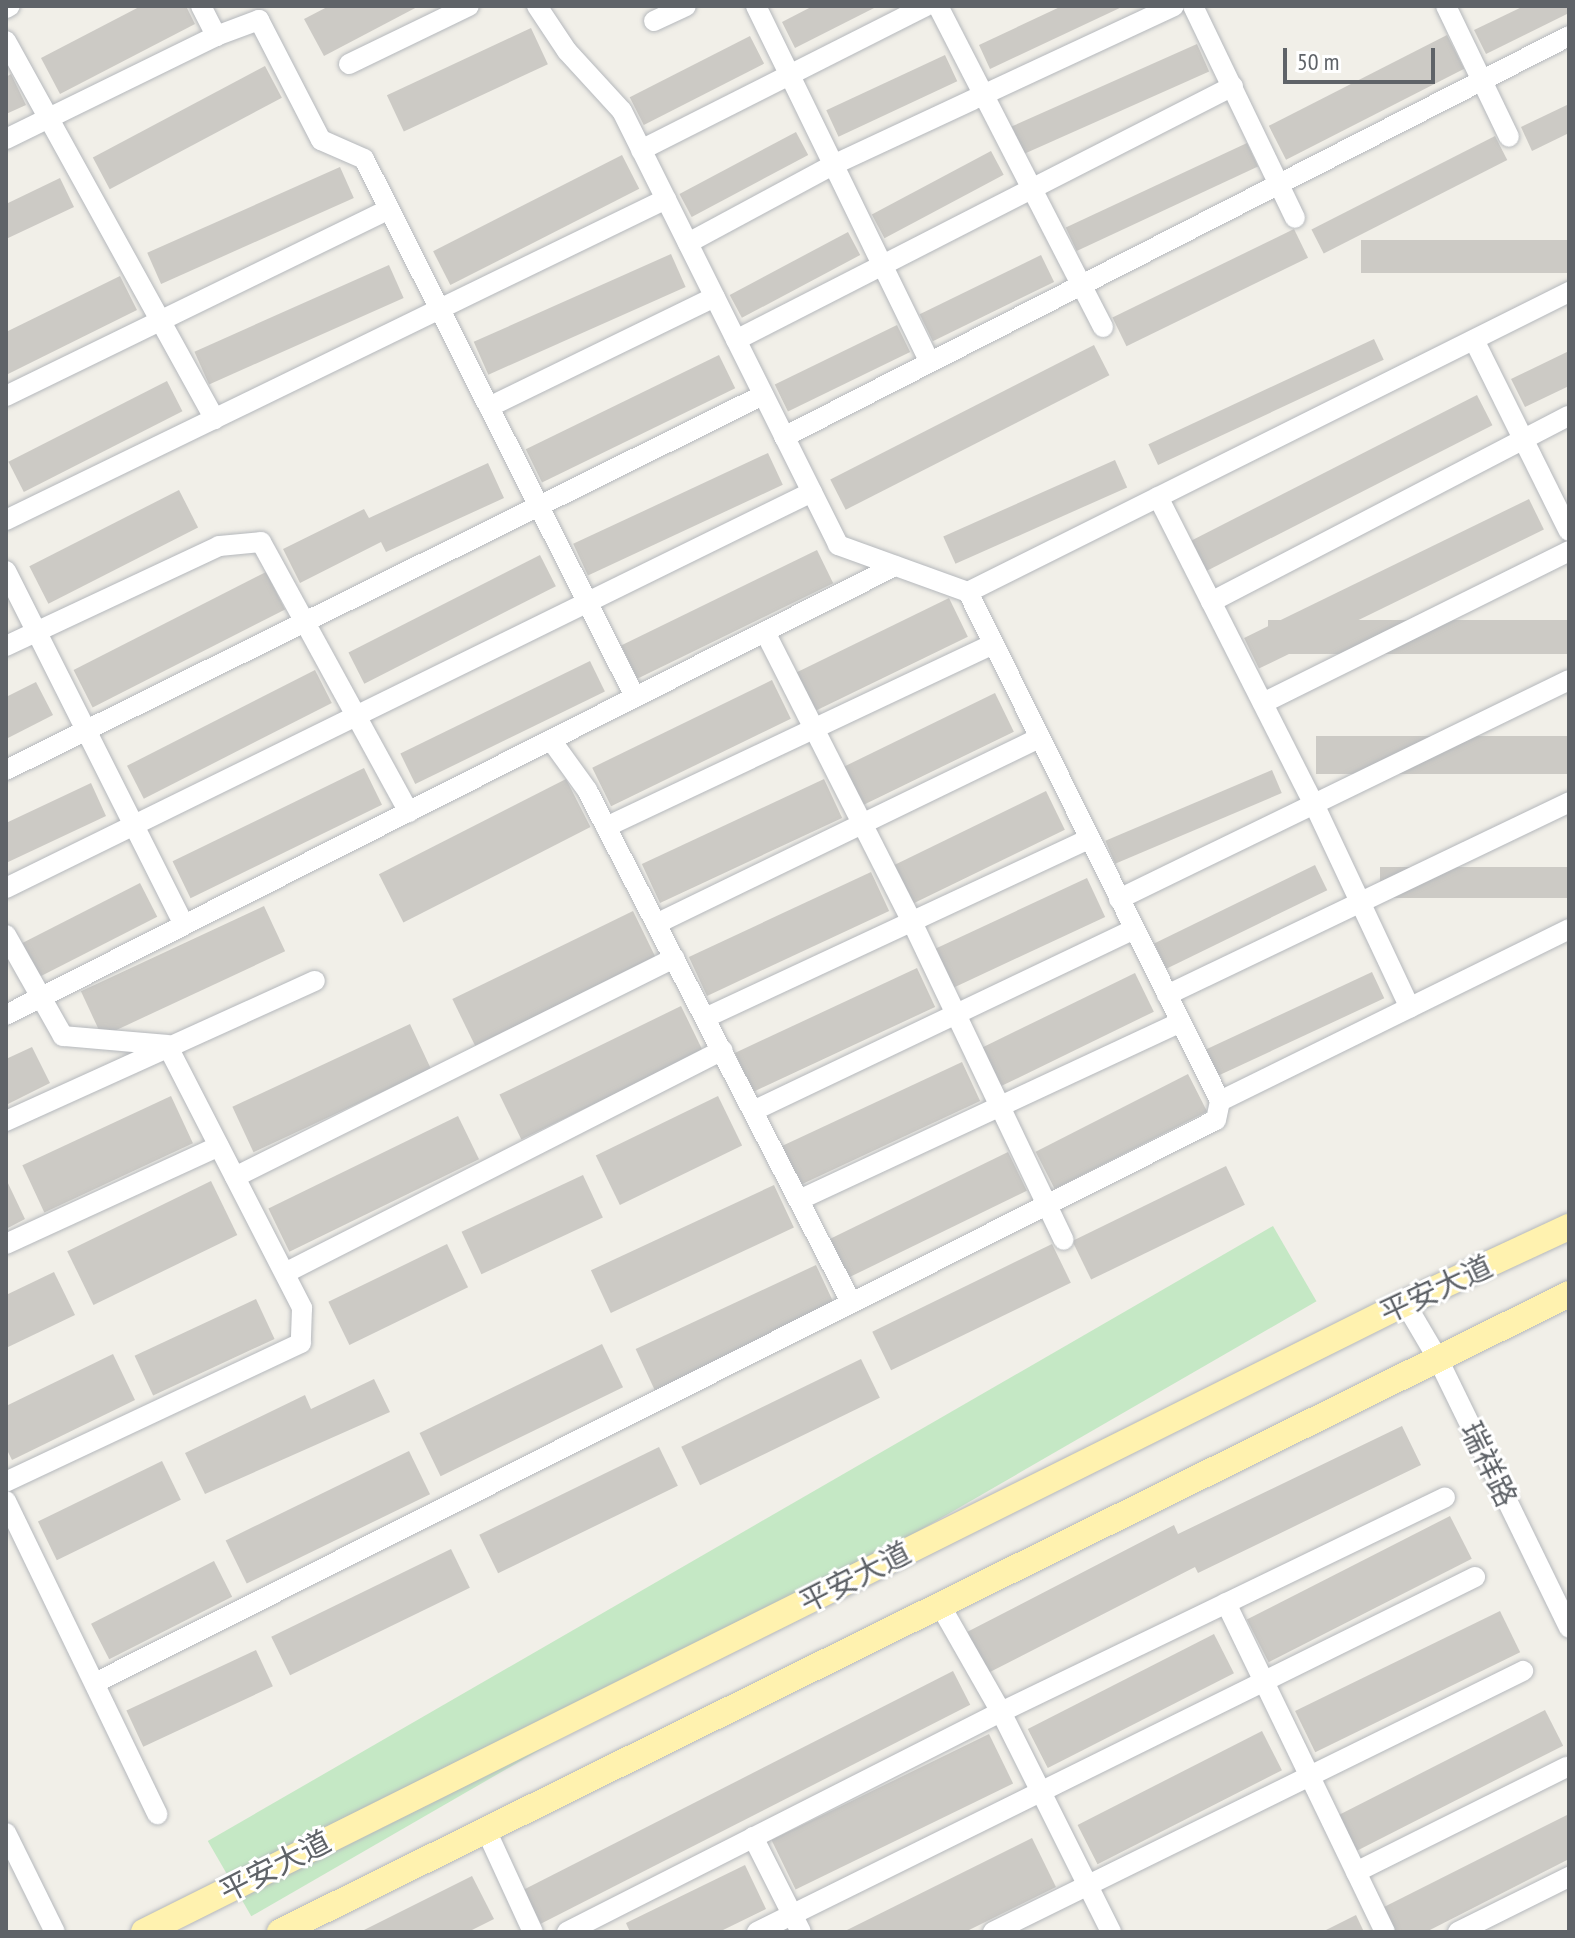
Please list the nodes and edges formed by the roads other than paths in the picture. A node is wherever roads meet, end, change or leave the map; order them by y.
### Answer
1 (201, 6) edge
2 (469, 6) edge
3 (537, 6) edge
4 (686, 6) edge
5 (756, 6) edge
6 (926, 6) edge
7 (938, 6) edge
8 (1174, 6) edge
9 (1193, 6) edge
10 (1446, 6) edge
11 (654, 21) dead end
12 (216, 36) junction
13 (1569, 36) edge
14 (6, 41) edge
15 (349, 64) dead end
16 (789, 74) junction
17 (1482, 80) junction
18 (1233, 86) junction
19 (982, 95) junction
20 (49, 120) junction
21 (1509, 137) dead end
22 (6, 139) edge
23 (641, 150) junction
24 (833, 165) junction
25 (1280, 182) junction
26 (1031, 188) junction
27 (666, 199) junction
28 (389, 209) junction
29 (1295, 218) dead end
30 (688, 243) junction
31 (882, 265) junction
32 (1081, 282) junction
33 (1569, 292) edge
34 (715, 297) junction
35 (441, 310) junction
36 (159, 321) junction
37 (1103, 327) dead end
38 (736, 340) junction
39 (1474, 340) junction
40 (928, 359) junction
41 (763, 395) junction
42 (6, 396) edge
43 (489, 407) junction
44 (1569, 416) edge
45 (215, 419) junction
46 (784, 437) junction
47 (1523, 438) junction
48 (812, 492) junction
49 (1158, 497) junction
50 (538, 503) junction
51 (6, 520) edge
52 (1569, 531) edge
53 (1569, 551) edge
54 (895, 566) junction
55 (6, 571) edge
56 (968, 592) junction
57 (1211, 602) junction
58 (588, 603) junction
59 (306, 621) junction
60 (37, 632) junction
61 (765, 632) junction
62 (993, 644) junction
63 (6, 646) edge
64 (1569, 680) edge
65 (635, 697) junction
66 (1263, 703) junction
67 (358, 717) junction
68 (813, 729) junction
69 (86, 731) junction
70 (1039, 738) junction
71 (551, 740) junction
72 (6, 770) edge
73 (1569, 802) edge
74 (1314, 804) junction
75 (409, 812) junction
76 (862, 824) junction
77 (606, 827) junction
78 (135, 828) junction
79 (1089, 839) junction
80 (6, 888) edge
81 (1119, 899) junction
82 (1360, 902) junction
83 (912, 922) junction
84 (656, 924) junction
85 (184, 925) junction
86 (1134, 929) junction
87 (1569, 929) edge
88 (6, 935) edge
89 (674, 958) junction
90 (315, 981) dead end
91 (1167, 995) junction
92 (41, 998) junction
93 (1410, 1008) junction
94 (955, 1014) junction
95 (6, 1015) edge
96 (705, 1018) junction
97 (1181, 1022) junction
98 (167, 1045) junction
99 (722, 1050) junction
100 (1220, 1101) junction
101 (999, 1107) junction
102 (753, 1111) junction
103 (6, 1121) edge
104 (219, 1146) junction
105 (235, 1177) junction
106 (799, 1200) junction
107 (1045, 1202) junction
108 (1569, 1227) edge
109 (1064, 1240) dead end
110 (6, 1244) edge
111 (285, 1273) junction
112 (1569, 1294) edge
113 (851, 1302) junction
114 (1405, 1303) junction
115 (1438, 1359) junction
116 (6, 1482) edge
117 (1445, 1497) dead end
118 (6, 1501) edge
119 (1475, 1577) dead end
120 (1226, 1603) junction
121 (940, 1605) junction
122 (1569, 1628) edge
123 (1523, 1671) dead end
124 (1264, 1681) junction
125 (95, 1683) junction
126 (1001, 1712) junction
127 (1567, 1767) edge
128 (1311, 1777) junction
129 (1041, 1790) junction
130 (157, 1814) dead end
131 (486, 1830) junction
132 (6, 1833) edge
133 (753, 1837) junction
134 (1356, 1872) junction
135 (1569, 1877) edge
136 (1089, 1887) junction
137 (601, 1924) edge
138 (797, 1924) edge
139 (55, 1932) edge
140 (144, 1932) edge
141 (280, 1932) edge
142 (533, 1932) edge
143 (567, 1932) edge
144 (757, 1932) edge
145 (993, 1932) edge
146 (1111, 1932) edge
147 (1385, 1932) edge
148 (1458, 1932) edge

1 - 12 street
2 - 15 street
3 - 23 street
4 - 11 street
5 - 16 street
6 - 16 street
7 - 19 street
8 - 19 street
9 - 18 street
10 - 17 street
12 - 20 street
12 - 28 street
13 - 17 street
14 - 20 street
16 - 23 street
16 - 24 street
17 - 21 street
17 - 25 street
18 - 25 street
18 - 26 street
19 - 24 street
19 - 26 street
20 - 22 street
20 - 36 street
23 - 27 street
24 - 30 street
24 - 31 street
25 - 29 street
25 - 32 street
26 - 31 street
26 - 32 street
27 - 30 street
27 - 35 street
28 - 35 street
28 - 36 street
30 - 34 street
31 - 38 street
31 - 40 street
32 - 37 street
32 - 40 street
33 - 39 street
34 - 38 street
34 - 43 street
35 - 43 street
35 - 45 street
36 - 42 street
36 - 45 street
38 - 41 street
39 - 47 street
39 - 49 street
40 - 46 street
41 - 46 street
41 - 50 street
43 - 50 street
44 - 47 street
45 - 51 street
46 - 48 street
47 - 52 street
47 - 57 street
48 - 54 street
48 - 58 street
49 - 56 street
49 - 57 street
50 - 58 street
50 - 59 street
53 - 66 street
54 - 56 street
54 - 61 street
55 - 60 street
56 - 62 street
57 - 66 street
58 - 65 street
58 - 67 street
59 - 60 street
59 - 67 street
59 - 69 street
60 - 63 street
60 - 69 street
61 - 65 street
61 - 68 street
62 - 68 street
62 - 70 street
64 - 74 street
65 - 71 street
66 - 74 street
67 - 75 street
67 - 78 street
68 - 76 street
68 - 77 street
69 - 72 street
69 - 78 street
70 - 76 street
70 - 79 street
71 - 75 street
71 - 77 street
73 - 82 street
74 - 81 street
74 - 82 street
75 - 85 street
76 - 83 street
76 - 84 street
77 - 84 street
78 - 80 street
78 - 85 street
79 - 81 street
79 - 83 street
81 - 86 street
82 - 91 street
82 - 93 street
83 - 94 street
83 - 96 street
84 - 89 street
85 - 92 street
86 - 91 street
86 - 94 street
87 - 93 street
88 - 92 street
89 - 96 street
89 - 105 street
90 - 98 street
91 - 97 street
92 - 95 street
92 - 98 street
93 - 100 street
94 - 101 street
94 - 102 street
96 - 99 street
97 - 100 street
97 - 101 street
98 - 103 street
98 - 104 street
99 - 102 street
99 - 111 street
100 - 107 street
101 - 106 street
101 - 107 street
102 - 106 street
104 - 105 street
104 - 110 street
105 - 111 street
106 - 113 street
107 - 109 street
107 - 113 street
108 - 114 main road, 平安大道
111 - 116 street
112 - 115 main road, 平安大道
113 - 125 street
114 - 115 street, 瑞祥路
114 - 140 main road, 平安大道
115 - 121 main road, 平安大道
115 - 122 street, 瑞祥路
117 - 120 street
118 - 125 street
119 - 124 street
120 - 124 street
120 - 126 street
121 - 126 street
121 - 131 main road, 平安大道
123 - 128 street
124 - 128 street
124 - 129 street
125 - 130 street
126 - 129 street
126 - 133 street
127 - 134 street
128 - 134 street
128 - 136 street
129 - 136 street
129 - 138 street
131 - 141 main road, 平安大道
131 - 142 street
132 - 139 street
133 - 137 street
133 - 138 street
134 - 147 street
135 - 148 street
136 - 145 street
136 - 146 street
137 - 143 street
138 - 144 street

